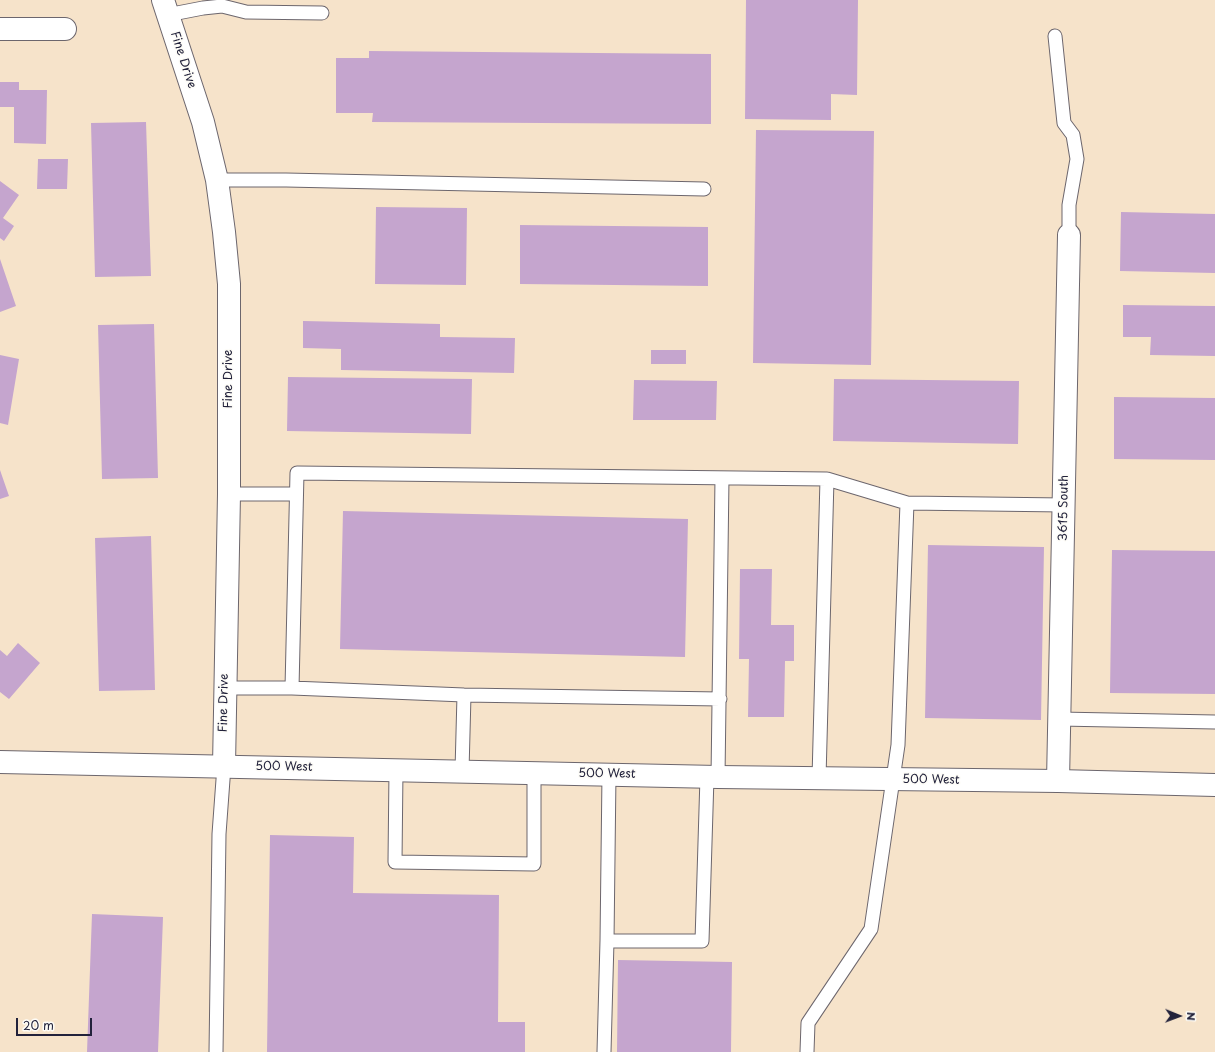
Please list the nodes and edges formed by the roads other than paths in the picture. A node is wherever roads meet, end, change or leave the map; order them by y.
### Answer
1 (165, 7) edge
2 (322, 13) dead end
3 (0, 29) edge
4 (65, 30) dead end
5 (1054, 36) dead end
6 (217, 180) junction
7 (704, 189) dead end
8 (1069, 235) joint
9 (722, 478) junction
10 (827, 479) junction
11 (229, 494) junction
12 (296, 494) junction
13 (907, 503) junction
14 (1064, 505) junction
15 (224, 688) junction
16 (292, 688) junction
17 (464, 695) junction
18 (720, 700) junction
19 (1059, 719) junction
20 (1215, 722) edge
21 (0, 762) edge
22 (224, 766) junction
23 (396, 770) junction
24 (462, 771) junction
25 (534, 773) junction
26 (609, 774) junction
27 (713, 777) junction
28 (819, 778) junction
29 (893, 779) junction
30 (1058, 781) junction
31 (1215, 785) edge
32 (606, 941) junction
33 (216, 1052) edge
34 (604, 1052) edge
35 (807, 1052) edge

1 - 2 lane
1 - 6 street, Fine Drive
3 - 4 street
5 - 8 lane
6 - 7 lane
6 - 11 street, Fine Drive
8 - 14 street, 3615 South
9 - 10 lane
9 - 12 lane
9 - 18 lane
10 - 13 lane
10 - 28 lane
11 - 12 lane
11 - 15 street, Fine Drive
12 - 16 lane
13 - 14 lane
13 - 29 lane
14 - 19 street, 3615 South
15 - 16 lane
15 - 22 street, Fine Drive
16 - 17 lane
17 - 18 lane
17 - 24 lane
18 - 27 lane
19 - 20 lane
19 - 30 street, 3615 South
21 - 22 street, 500 West
22 - 23 street, 500 West
22 - 33 lane
23 - 24 street, 500 West
23 - 25 lane
24 - 25 street, 500 West
25 - 26 street, 500 West
26 - 27 street, 500 West
26 - 32 lane
27 - 28 street, 500 West
27 - 32 lane
28 - 29 street, 500 West
29 - 30 street, 500 West
29 - 35 lane
30 - 31 street, 500 West
32 - 34 lane

